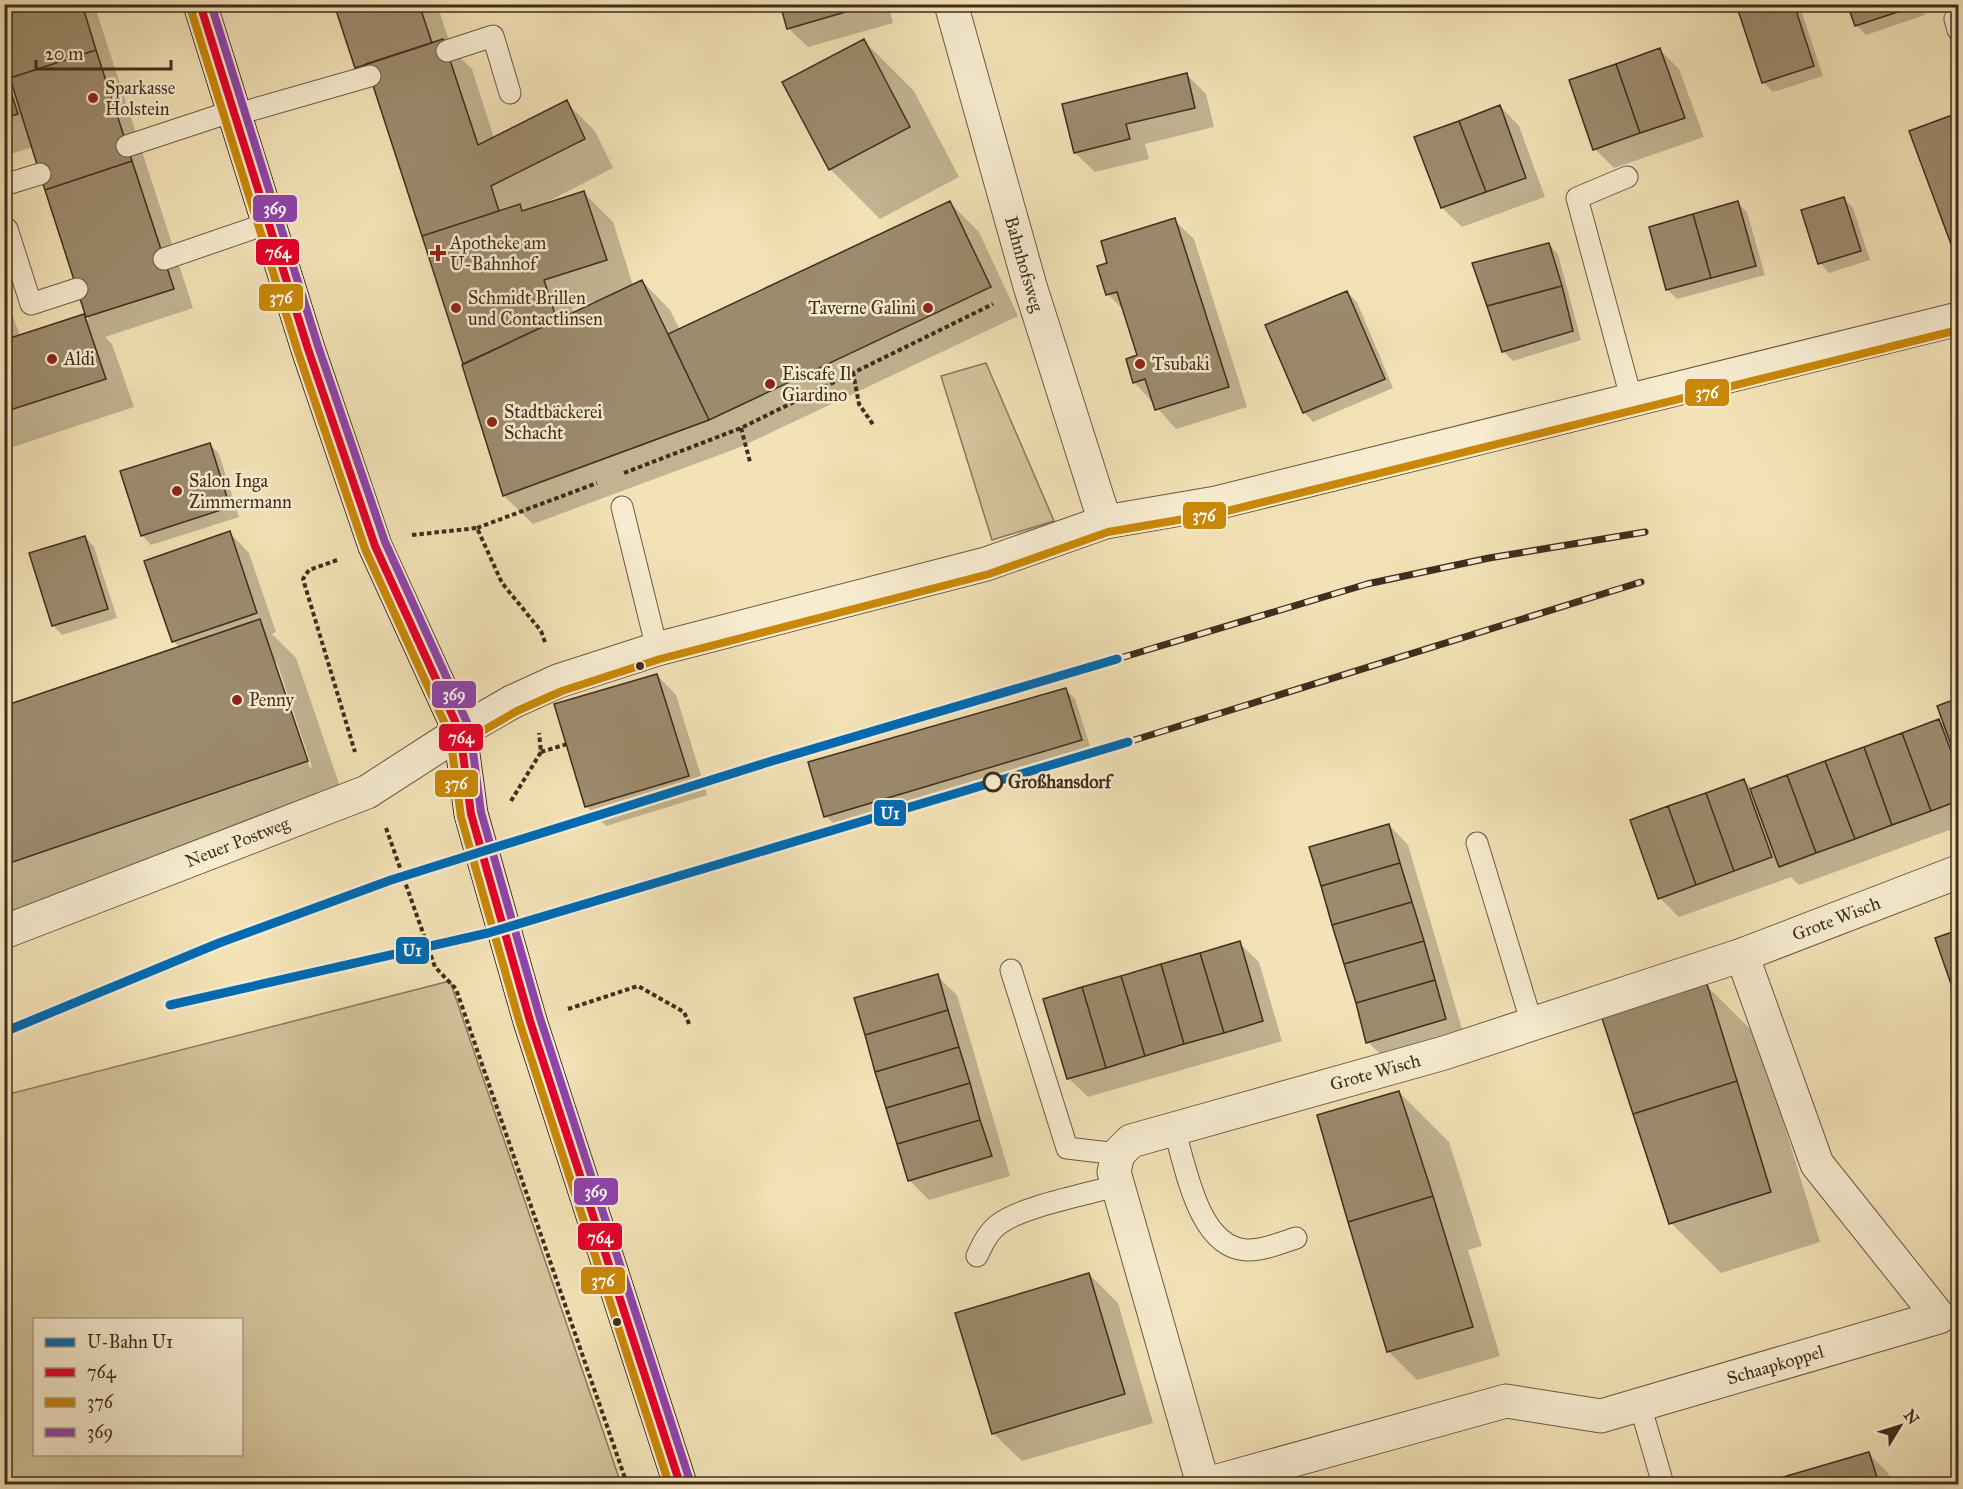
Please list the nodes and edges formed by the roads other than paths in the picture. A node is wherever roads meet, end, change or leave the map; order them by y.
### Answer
1 (200, 4) edge
2 (951, 4) edge
3 (1959, 17) edge
4 (1959, 30) edge
5 (447, 51) dead end
6 (370, 76) dead end
7 (510, 93) dead end
8 (234, 113) junction
9 (127, 146) dead end
10 (40, 174) dead end
11 (1627, 177) dead end
12 (4, 185) edge
13 (268, 223) junction
14 (8, 229) dead end
15 (164, 259) dead end
16 (77, 289) dead end
17 (1959, 319) edge
18 (1632, 400) junction
19 (622, 507) dead end
20 (1105, 522) junction
21 (657, 649) junction
22 (460, 732) junction
23 (1477, 843) dead end
24 (1959, 872) edge
25 (4, 932) edge
26 (1743, 955) junction
27 (1011, 970) dead end
28 (1532, 1024) junction
29 (1174, 1129) junction
30 (1118, 1170) junction
31 (1296, 1238) dead end
32 (977, 1256) dead end
33 (1640, 1405) junction
34 (680, 1485) edge
35 (1205, 1485) edge
36 (1663, 1485) edge

1 - 8 street
2 - 20 street, Bahnhofsweg
3 - 4 lane
5 - 7 lane
6 - 8 lane
8 - 9 lane
8 - 13 street
10 - 12 lane
11 - 18 lane
13 - 15 lane
13 - 22 street
14 - 16 lane
17 - 18 street, Neuer Postweg
18 - 20 street, Neuer Postweg
19 - 21 lane
20 - 21 street, Neuer Postweg
21 - 22 street, Neuer Postweg
22 - 25 street, Neuer Postweg
22 - 34 street
23 - 28 lane
24 - 26 street, Grote Wisch
26 - 28 street, Grote Wisch
26 - 33 street, Schaapkoppel
27 - 30 lane
28 - 29 street, Grote Wisch
29 - 30 street, Grote Wisch
29 - 31 lane
30 - 32 lane
30 - 35 street
33 - 35 street, Schaapkoppel
33 - 36 lane

